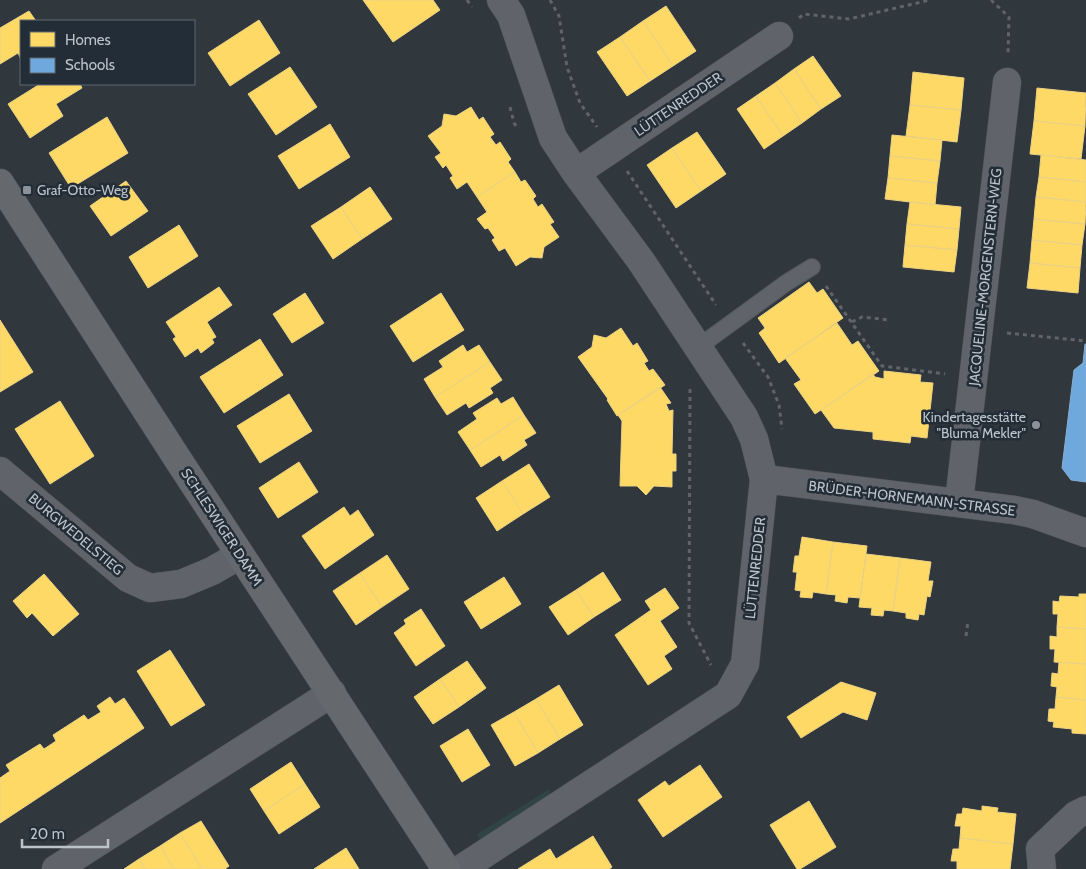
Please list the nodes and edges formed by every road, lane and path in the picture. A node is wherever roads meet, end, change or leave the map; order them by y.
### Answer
1 (502, 0) edge
2 (550, 0) edge
3 (930, 0) edge
4 (991, 0) edge
5 (779, 36) joint
6 (1007, 82) joint
7 (612, 149) junction
8 (576, 173) junction
9 (0, 183) edge
10 (812, 267) joint
11 (890, 320) dead end
12 (852, 322) junction
13 (729, 324) junction
14 (979, 331) junction
15 (1086, 341) edge
16 (702, 354) junction
17 (974, 377) junction
18 (783, 434) dead end
19 (0, 471) edge
20 (764, 480) junction
21 (959, 502) junction
22 (1086, 533) edge
23 (240, 555) junction
24 (968, 621) dead end
25 (966, 636) dead end
26 (332, 693) junction
27 (728, 695) junction
28 (1086, 810) edge
29 (56, 869) edge
30 (446, 869) edge
31 (461, 869) edge
32 (1042, 869) edge

1 - 8 street, LÜTTENREDDER
2 - 7 path
3 - 5 path
4 - 6 path
5 - 7 street, LÜTTENREDDER
6 - 14 street, JACQUELINE-MORGENSTERN-WEG
7 - 8 street, LÜTTENREDDER
7 - 13 path
8 - 16 street, LÜTTENREDDER
9 - 23 main road, SCHLESWIGER DAMM
10 - 12 path
10 - 13 lane
11 - 12 path
12 - 17 path
13 - 16 lane
13 - 18 path
14 - 15 path
14 - 17 street, JACQUELINE-MORGENSTERN-WEG
16 - 20 street, LÜTTENREDDER
16 - 27 path
17 - 21 street, JACQUELINE-MORGENSTERN-WEG
19 - 23 street, BURGWEDELSTIEG
20 - 21 street, BRÜDER-HORNEMANN-STRASSE
20 - 27 street, LÜTTENREDDER
21 - 22 street, BRÜDER-HORNEMANN-STRASSE
23 - 26 main road, SCHLESWIGER DAMM
24 - 25 path
26 - 29 street
26 - 30 main road, SCHLESWIGER DAMM
27 - 31 street, LÜTTENREDDER
28 - 32 street

